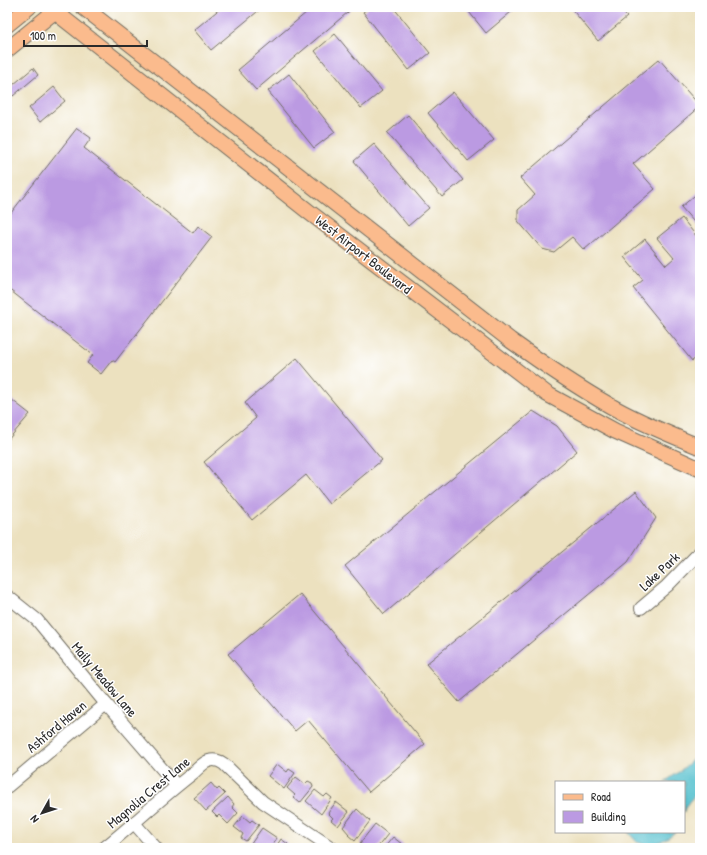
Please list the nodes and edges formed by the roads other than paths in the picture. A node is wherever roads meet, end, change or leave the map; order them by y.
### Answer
1 (29, 7) edge
2 (55, 8) edge
3 (89, 10) edge
4 (11, 17) edge
5 (7, 50) edge
6 (700, 447) edge
7 (700, 469) edge
8 (699, 552) edge
9 (7, 596) edge
10 (641, 608) dead end
11 (106, 704) junction
12 (176, 785) junction
13 (7, 787) edge
14 (134, 823) junction
15 (104, 848) edge
16 (156, 848) edge
17 (332, 848) edge

1 - 4 main road
2 - 5 main road
2 - 7 main road, West Airport Boulevard
3 - 6 main road, West Airport Boulevard
8 - 10 street, Lake Park
9 - 11 street, Maily Meadow Lane
11 - 12 street, Maily Meadow Lane
11 - 13 street, Ashford Haven
12 - 14 street, Magnolia Crest Lane
12 - 17 street, Magnolia Crest Lane
14 - 15 street, Magnolia Crest Lane
14 - 16 street

